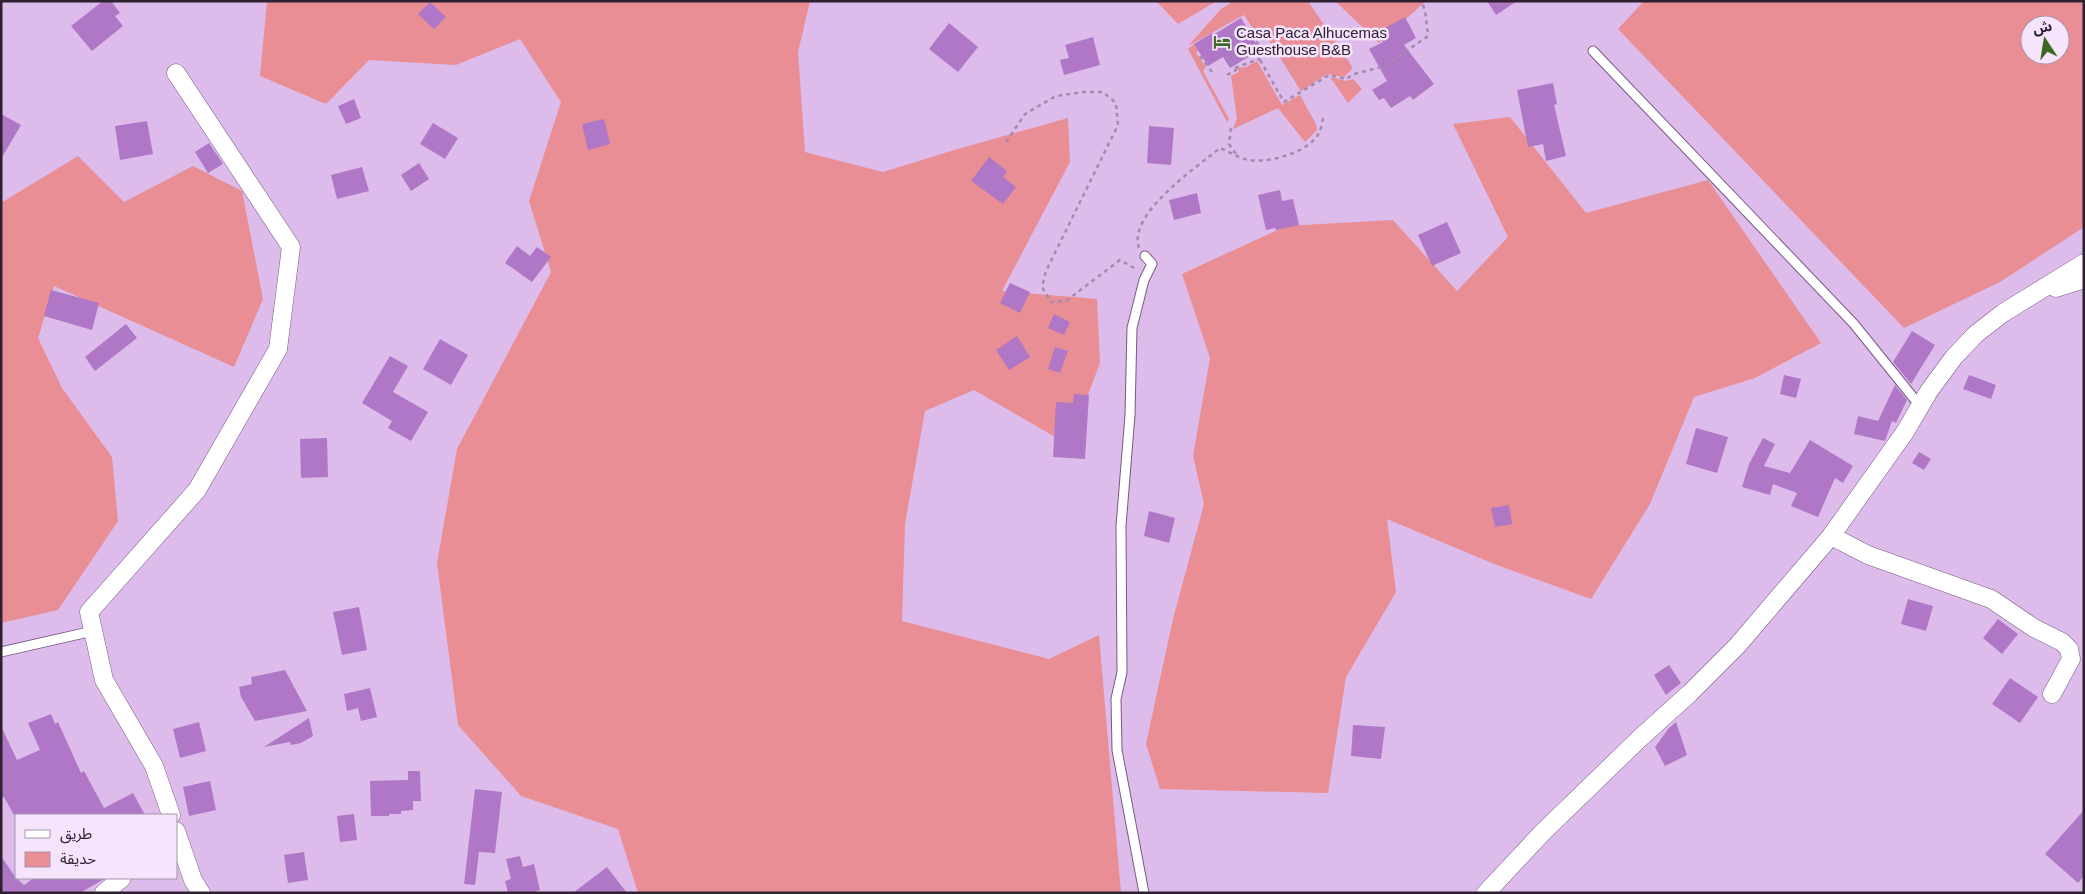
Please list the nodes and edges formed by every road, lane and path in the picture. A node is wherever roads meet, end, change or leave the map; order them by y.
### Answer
1 (1421, 1) edge
2 (1248, 28) dead end
3 (1593, 51) dead end
4 (1200, 56) dead end
5 (1228, 57) dead end
6 (1260, 60) junction
7 (1235, 68) junction
8 (1212, 72) dead end
9 (176, 73) dead end
10 (1227, 75) dead end
11 (1323, 118) dead end
12 (1231, 128) dead end
13 (1006, 142) dead end
14 (1237, 156) junction
15 (1144, 256) joint
16 (2084, 263) edge
17 (2084, 279) edge
18 (1144, 280) junction
19 (2034, 294) junction
20 (1920, 406) junction
21 (1831, 536) junction
22 (93, 631) junction
23 (1, 652) edge
24 (2052, 694) dead end
25 (171, 814) edge
26 (178, 841) edge
27 (121, 879) edge
28 (1488, 892) edge
29 (104, 893) edge
30 (201, 893) edge
31 (1144, 893) edge

1 - 6 path
2 - 6 path
3 - 20 lane
4 - 8 path
5 - 7 path
6 - 7 path
7 - 10 path
9 - 22 street
11 - 14 path
12 - 14 path
13 - 18 path
14 - 15 path
15 - 18 lane
16 - 19 street
17 - 19 street
18 - 31 lane
19 - 20 street
20 - 21 street
21 - 24 street
21 - 28 street
22 - 23 lane
22 - 25 street
26 - 30 street
27 - 29 street

